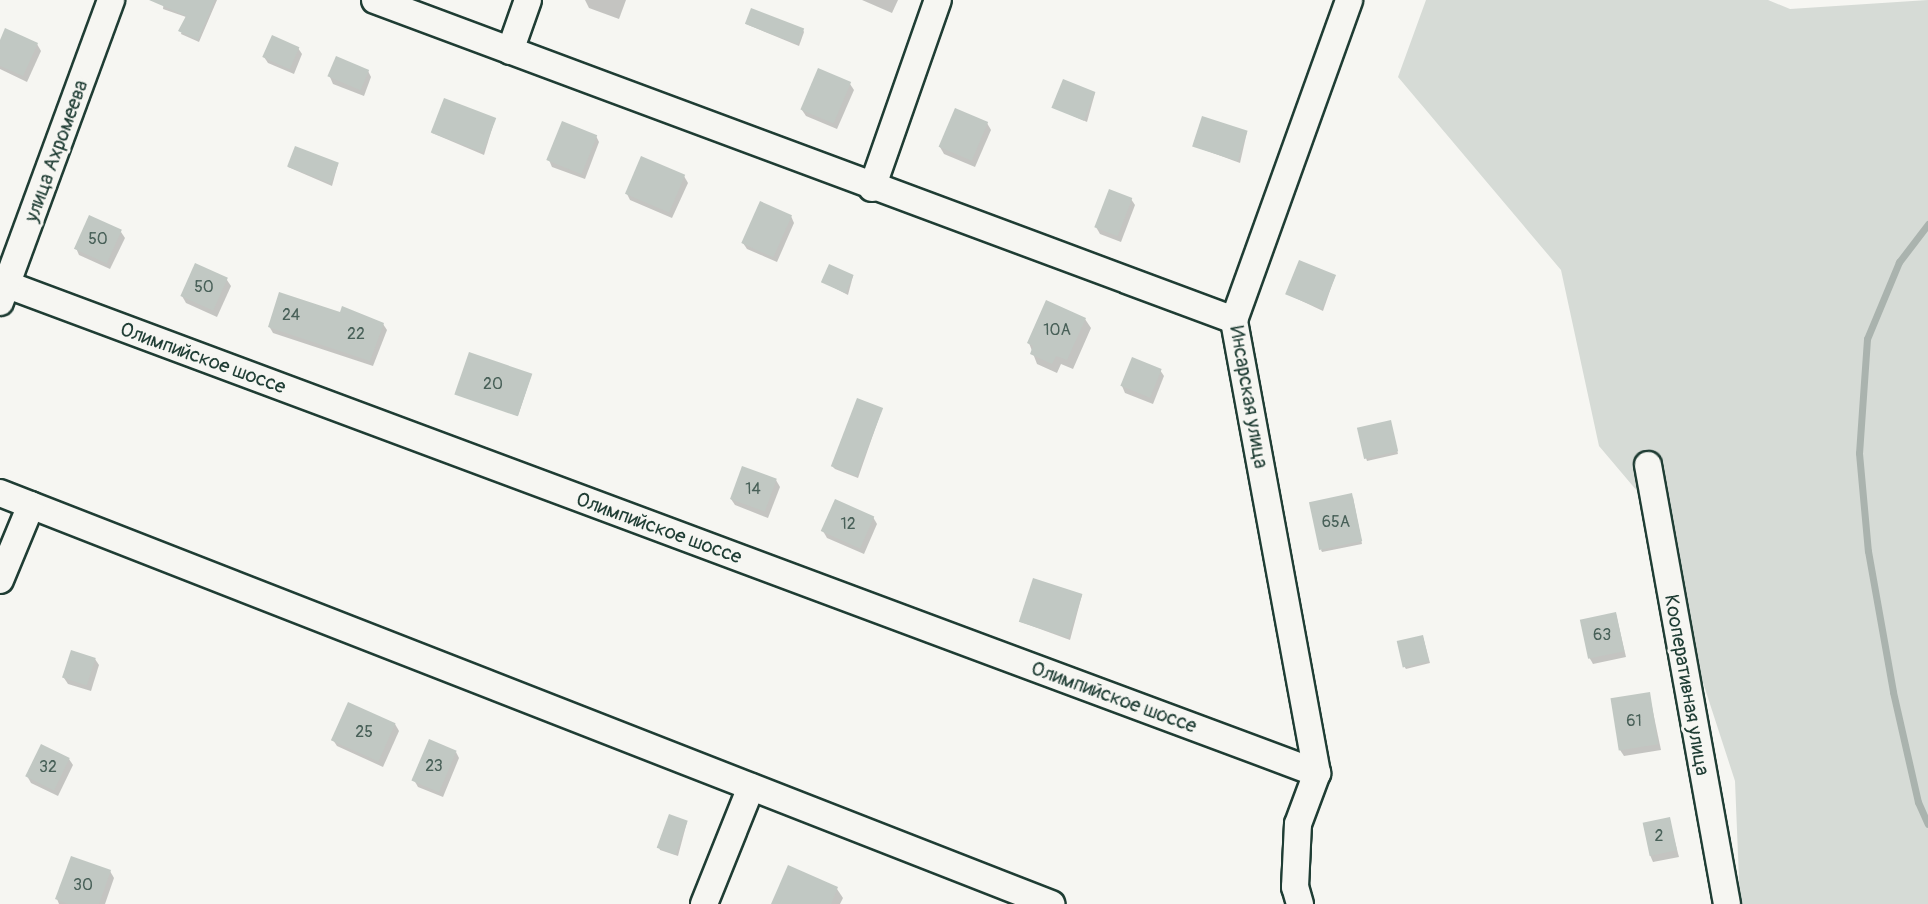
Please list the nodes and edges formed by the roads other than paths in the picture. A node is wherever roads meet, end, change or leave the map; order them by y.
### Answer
1 (111, 0) edge
2 (375, 0) edge
3 (528, 0) edge
4 (938, 0) edge
5 (1349, 0) edge
6 (510, 51) junction
7 (872, 188) junction
8 (2, 290) edge
9 (1234, 320) junction
10 (1648, 465) dead end
11 (0, 493) edge
12 (31, 505) junction
13 (0, 580) edge
14 (1317, 773) junction
15 (751, 787) junction
16 (704, 904) edge
17 (1051, 904) edge
18 (1300, 904) edge
19 (1727, 904) edge

1 - 8 street, улица Ахромеева
2 - 6 street
3 - 6 street
4 - 7 street
5 - 9 street, Инсарская улица
6 - 7 street
7 - 9 street
8 - 14 street, Олимпийское шоссе
9 - 14 street, Инсарская улица
10 - 19 street, Кооперативная улица
11 - 12 street
12 - 13 street
12 - 15 street
14 - 18 street
15 - 16 street
15 - 17 street

